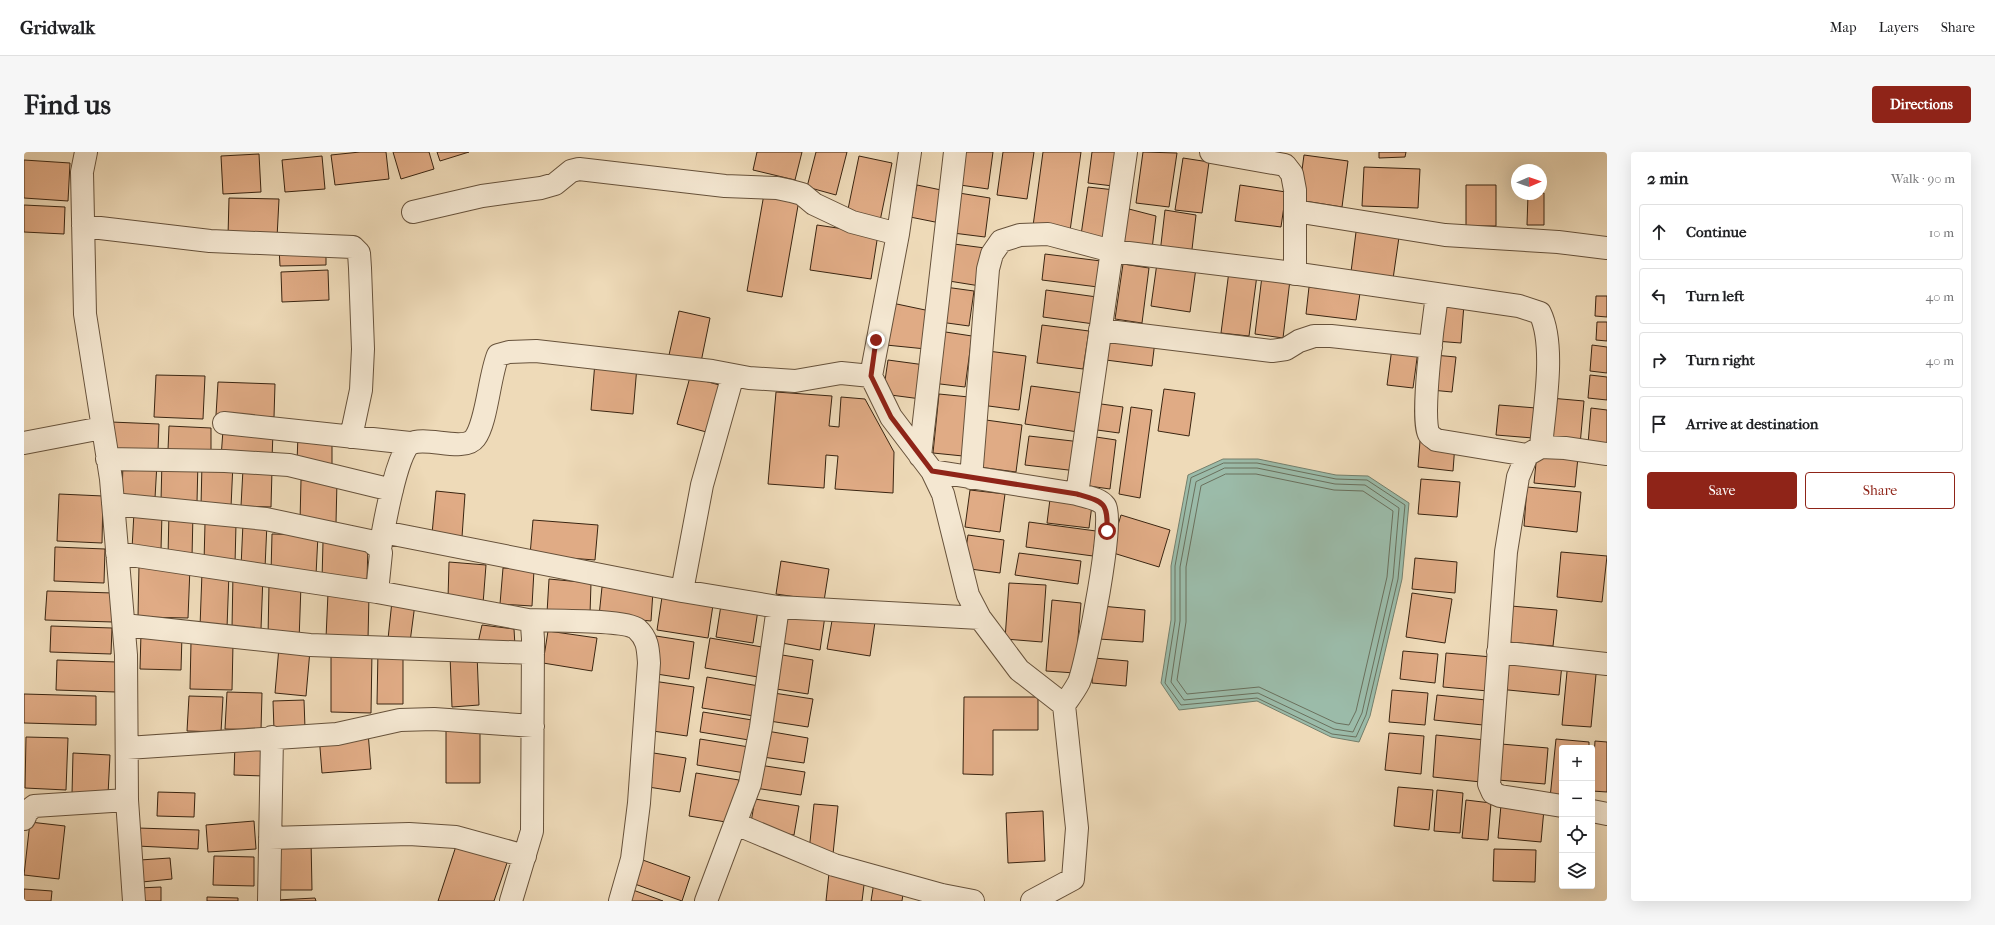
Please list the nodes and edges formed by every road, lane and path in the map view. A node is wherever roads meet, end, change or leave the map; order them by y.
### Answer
1 (86, 152) edge
2 (910, 152) edge
3 (955, 152) edge
4 (1126, 152) edge
5 (1211, 152) edge
6 (1295, 211) junction
7 (413, 212) dead end
8 (83, 226) junction
9 (898, 234) junction
10 (1607, 248) edge
11 (1112, 251) junction
12 (1295, 274) junction
13 (1436, 295) junction
14 (1100, 330) junction
15 (1431, 347) junction
16 (733, 374) junction
17 (871, 376) junction
18 (224, 423) dead end
19 (102, 428) junction
20 (351, 437) junction
21 (24, 443) edge
22 (410, 443) junction
23 (1534, 451) junction
24 (1607, 454) edge
25 (107, 459) junction
26 (926, 464) junction
27 (971, 478) junction
28 (392, 490) junction
29 (1077, 494) junction
30 (113, 504) junction
31 (381, 540) junction
32 (117, 554) junction
33 (682, 591) junction
34 (377, 592) junction
35 (778, 606) junction
36 (980, 618) junction
37 (528, 620) junction
38 (124, 625) junction
39 (1498, 652) junction
40 (533, 653) junction
41 (1607, 664) edge
42 (1064, 705) junction
43 (533, 726) junction
44 (272, 737) junction
45 (127, 748) junction
46 (127, 800) junction
47 (1559, 806) edge
48 (1595, 812) edge
49 (1607, 814) edge
50 (24, 818) edge
51 (736, 824) junction
52 (270, 838) junction
53 (525, 856) junction
54 (134, 901) edge
55 (269, 901) edge
56 (511, 901) edge
57 (620, 901) edge
58 (706, 901) edge
59 (973, 901) edge
60 (1032, 901) edge

1 - 8 street
2 - 9 street
3 - 26 street
4 - 11 street
5 - 6 street
6 - 10 street
6 - 12 street
7 - 9 street
8 - 19 street
8 - 20 street
9 - 17 street
11 - 12 street
11 - 14 street
11 - 27 street
12 - 13 street
13 - 15 street
13 - 23 street
14 - 15 street
14 - 29 street
15 - 23 street
16 - 17 street
16 - 22 street
16 - 33 street
17 - 26 street
18 - 20 street
19 - 21 street
19 - 25 street
20 - 22 street
22 - 28 street
23 - 24 street
23 - 39 street
25 - 28 street
25 - 30 street
26 - 27 street
26 - 36 street
27 - 29 street
28 - 31 street
29 - 42 street
30 - 31 street
30 - 32 street
31 - 33 street
31 - 34 street
32 - 34 street
32 - 38 street
33 - 35 street
34 - 37 street
35 - 36 street
35 - 51 street
36 - 42 street
37 - 40 street
37 - 57 street
38 - 40 street
38 - 45 street
39 - 41 street
39 - 47 street
40 - 43 street
42 - 60 street
43 - 44 street
43 - 53 street
44 - 45 street
44 - 52 street
45 - 46 street
46 - 50 street
46 - 54 street
48 - 49 street
51 - 58 street
51 - 59 street
52 - 53 street
52 - 55 street
53 - 56 street

